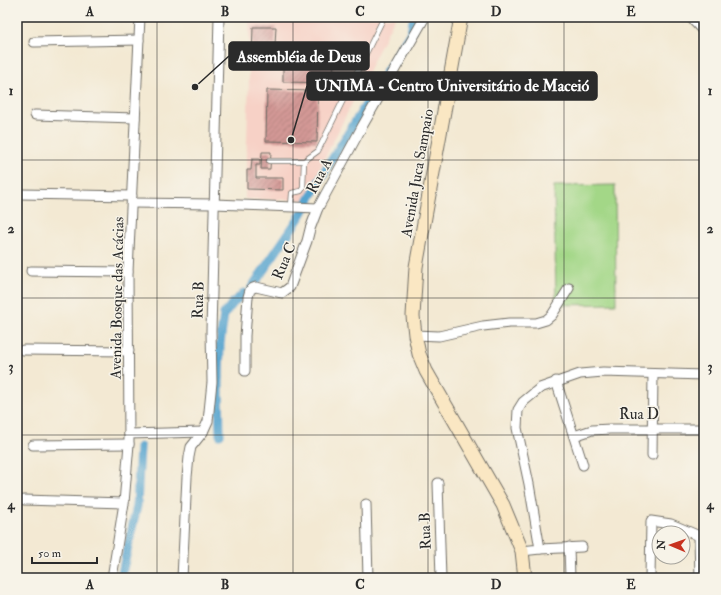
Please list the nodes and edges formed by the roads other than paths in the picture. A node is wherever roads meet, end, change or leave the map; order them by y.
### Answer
1 (140, 17) edge
2 (219, 17) edge
3 (384, 17) edge
4 (425, 17) edge
5 (461, 17) edge
6 (690, 17) edge
7 (704, 32) edge
8 (139, 40) junction
9 (34, 42) dead end
10 (35, 115) dead end
11 (135, 118) junction
12 (269, 161) dead end
13 (304, 161) junction
14 (21, 194) dead end
15 (132, 199) junction
16 (214, 204) junction
17 (295, 207) junction
18 (314, 208) junction
19 (31, 271) dead end
20 (128, 272) junction
21 (569, 288) dead end
22 (415, 335) junction
23 (23, 350) dead end
24 (129, 351) junction
25 (245, 371) dead end
26 (653, 374) junction
27 (704, 375) edge
28 (556, 381) junction
29 (651, 428) junction
30 (704, 429) edge
31 (203, 432) junction
32 (130, 434) junction
33 (574, 436) junction
34 (129, 444) junction
35 (32, 445) dead end
36 (652, 455) dead end
37 (584, 465) dead end
38 (438, 483) dead end
39 (24, 500) dead end
40 (124, 503) junction
41 (366, 504) dead end
42 (702, 537) edge
43 (569, 547) junction
44 (582, 547) dead end
45 (540, 549) junction
46 (522, 551) junction
47 (112, 578) edge
48 (182, 578) edge
49 (368, 578) edge
50 (441, 578) edge
51 (525, 578) edge
52 (570, 578) edge
53 (650, 578) edge
54 (700, 578) edge

1 - 8 street, Avenida Bosque das Acácias
2 - 16 street, Rua B
3 - 13 lane
4 - 18 street, Rua A
5 - 22 main road, Avenida Juca Sampaio
6 - 7 street
8 - 9 street
8 - 11 street, Avenida Bosque das Acácias
10 - 11 street
11 - 15 street, Avenida Bosque das Acácias
12 - 13 lane
13 - 17 lane
14 - 15 street, Rua A
15 - 16 street, Rua A
15 - 20 street, Avenida Bosque das Acácias
16 - 17 street, Rua A
16 - 31 street, Rua B
17 - 18 street, Rua A
18 - 25 street, Rua C
19 - 20 street
20 - 24 street, Avenida Bosque das Acácias
21 - 22 street
22 - 46 main road, Avenida Juca Sampaio
23 - 24 street
24 - 32 street, Avenida Bosque das Acácias
26 - 27 street
26 - 28 street
26 - 29 street
28 - 33 street
28 - 45 street
29 - 30 street, Rua D
29 - 33 street, Rua D
29 - 36 street
31 - 32 street
31 - 48 street, Rua B
32 - 34 street, Avenida Bosque das Acácias
33 - 37 street
34 - 35 street
34 - 40 street, Avenida Bosque das Acácias
38 - 50 street, Rua B
39 - 40 street
40 - 47 street, Avenida Bosque das Acácias
41 - 49 street
42 - 53 street
42 - 54 street
43 - 44 street
43 - 45 street
43 - 52 street
45 - 46 street
46 - 51 main road, Avenida Juca Sampaio

